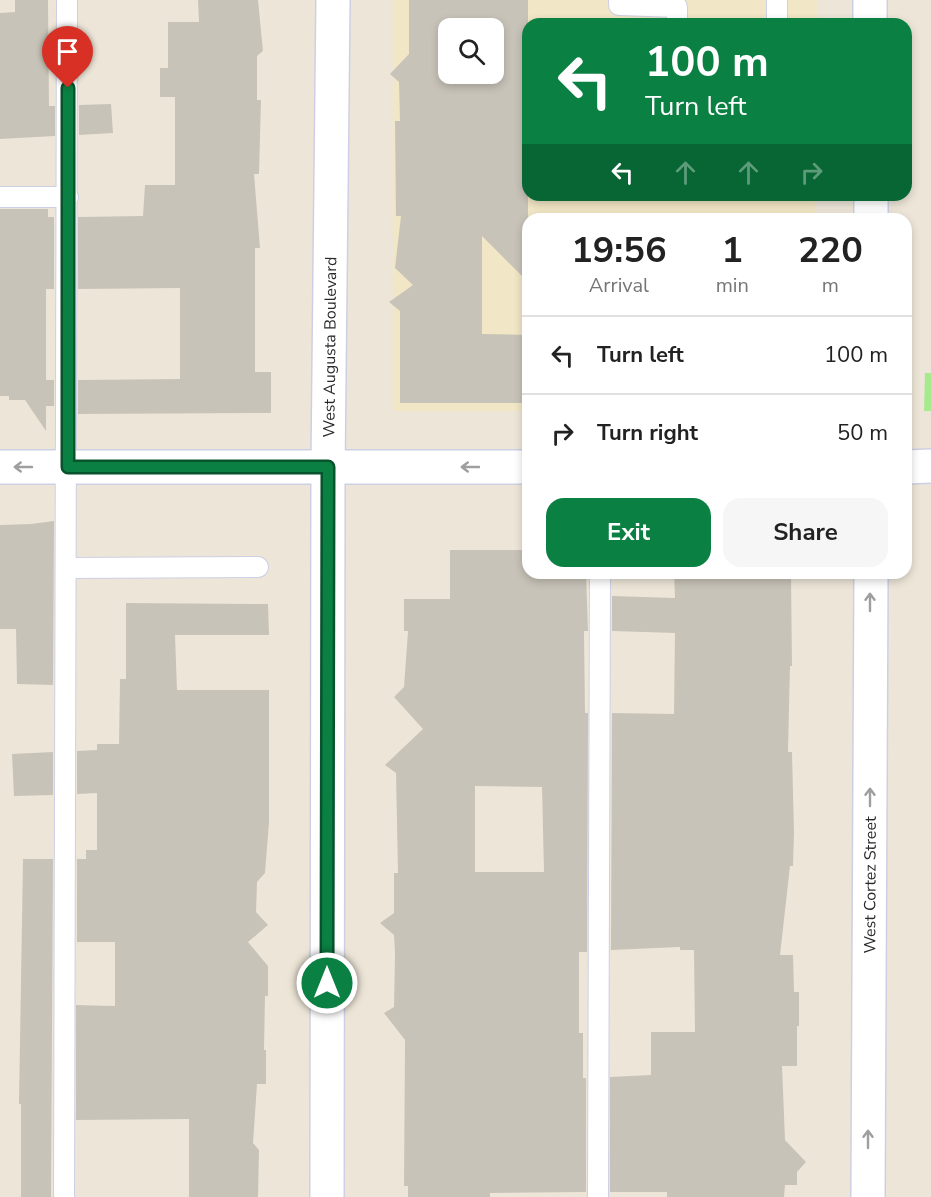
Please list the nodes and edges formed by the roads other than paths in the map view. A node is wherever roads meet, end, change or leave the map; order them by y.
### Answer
1 (68, 0) edge
2 (333, 0) edge
3 (619, 0) edge
4 (777, 0) edge
5 (870, 0) edge
6 (676, 18) edge
7 (777, 18) edge
8 (870, 18) edge
9 (0, 197) edge
10 (68, 197) junction
11 (912, 466) edge
12 (931, 466) edge
13 (0, 467) edge
14 (68, 467) junction
15 (328, 467) junction
16 (522, 467) edge
17 (258, 567) dead end
18 (67, 568) junction
19 (600, 579) edge
20 (870, 579) edge
21 (64, 1197) edge
22 (327, 1197) edge
23 (598, 1197) edge
24 (868, 1197) edge

1 - 10 lane
2 - 15 street, West Augusta Boulevard
3 - 6 lane
4 - 7 lane
5 - 8 street
9 - 10 lane
10 - 14 lane
11 - 12 street
14 -> 13 street
14 - 15 street
14 - 18 lane
16 -> 15 street
15 - 22 street, West Augusta Boulevard
17 - 18 lane
18 - 21 lane
19 - 23 lane
24 -> 20 street, West Cortez Street

